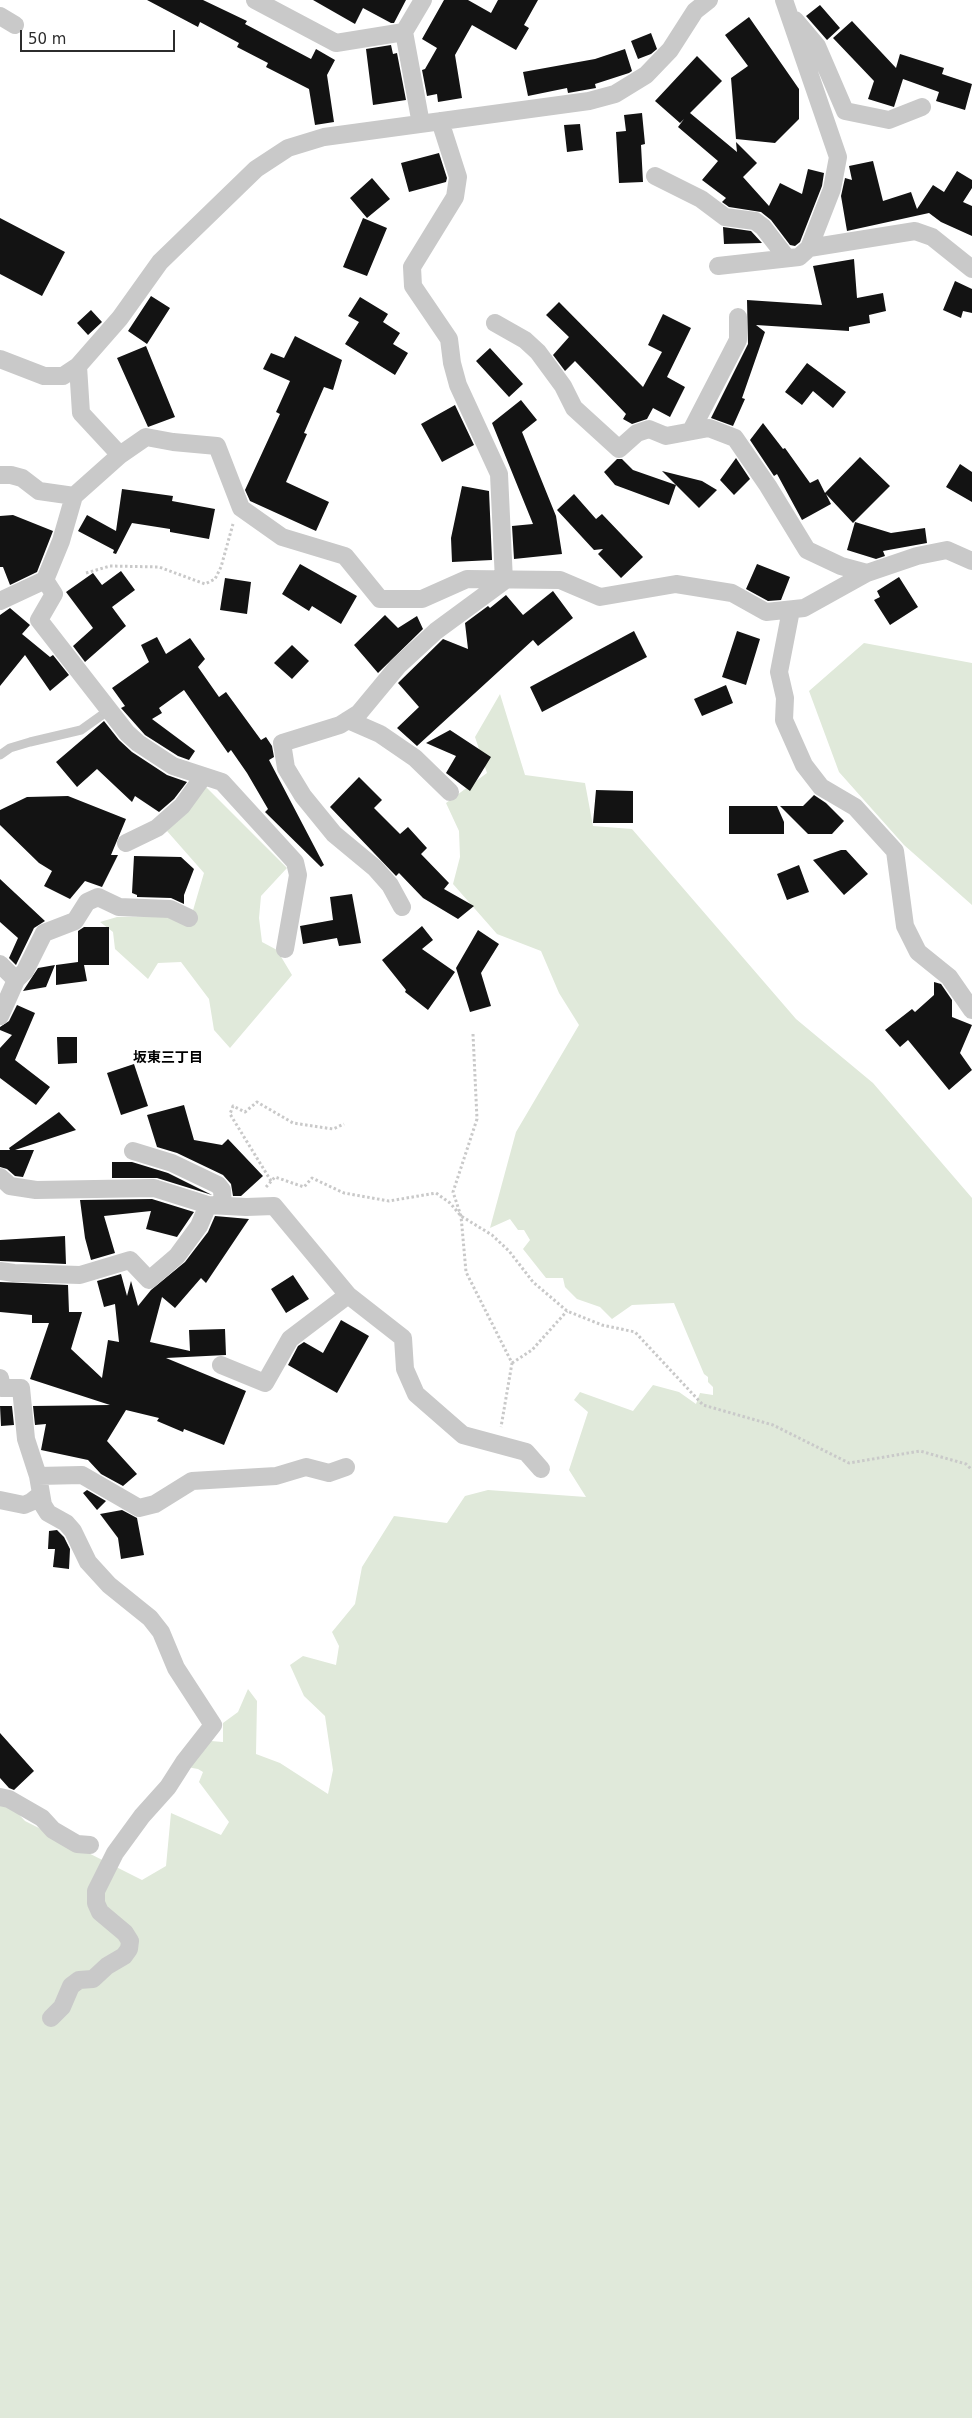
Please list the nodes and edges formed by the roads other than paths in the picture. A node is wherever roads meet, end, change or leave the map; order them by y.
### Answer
1 (255, 0) edge
2 (423, 0) edge
3 (710, 0) edge
4 (786, 5) edge
5 (404, 32) junction
6 (922, 107) dead end
7 (440, 121) junction
8 (421, 124) junction
9 (655, 176) dead end
10 (810, 248) junction
11 (787, 258) junction
12 (718, 266) dead end
13 (972, 269) edge
14 (738, 317) dead end
15 (495, 323) dead end
16 (0, 359) edge
17 (78, 366) junction
18 (691, 431) junction
19 (120, 455) junction
20 (0, 475) edge
21 (74, 496) junction
22 (972, 562) edge
23 (867, 573) junction
24 (45, 580) junction
25 (504, 580) junction
26 (0, 601) edge
27 (791, 610) junction
28 (109, 710) junction
29 (348, 720) junction
30 (0, 754) edge
31 (203, 777) junction
32 (450, 792) dead end
33 (126, 843) dead end
34 (402, 907) dead end
35 (189, 918) dead end
36 (286, 949) dead end
37 (0, 964) edge
38 (16, 980) junction
39 (972, 1010) edge
40 (0, 1016) edge
41 (133, 1151) dead end
42 (0, 1178) edge
43 (215, 1205) junction
44 (0, 1271) edge
45 (348, 1295) junction
46 (221, 1366) dead end
47 (0, 1378) edge
48 (346, 1467) dead end
49 (541, 1469) dead end
50 (38, 1476) junction
51 (41, 1494) junction
52 (0, 1500) edge
53 (0, 1797) edge
54 (90, 1845) dead end
55 (51, 2018) dead end

1 - 5 street
2 - 5 street
3 - 7 street
4 - 6 street
4 - 10 street
5 - 8 street
7 - 8 street
7 - 25 street
8 - 17 street
9 - 11 street
10 - 11 street
10 - 13 street
11 - 12 street
14 - 18 street
15 - 18 street
16 - 17 street
17 - 19 street
18 - 23 street
19 - 21 street
19 - 25 street
20 - 21 street
21 - 24 street
22 - 23 street
23 - 27 street
24 - 26 street
24 - 28 street
25 - 27 street
25 - 29 street
27 - 39 street
28 - 30 lane
28 - 31 street
29 - 32 street
29 - 34 street
31 - 33 street
31 - 36 street
35 - 38 street
37 - 38 street
38 - 40 street
41 - 43 street
42 - 43 street
43 - 44 street
43 - 45 street
45 - 46 street
45 - 49 street
47 - 50 street
48 - 50 street
50 - 51 street
51 - 52 street
51 - 55 street
53 - 54 street

